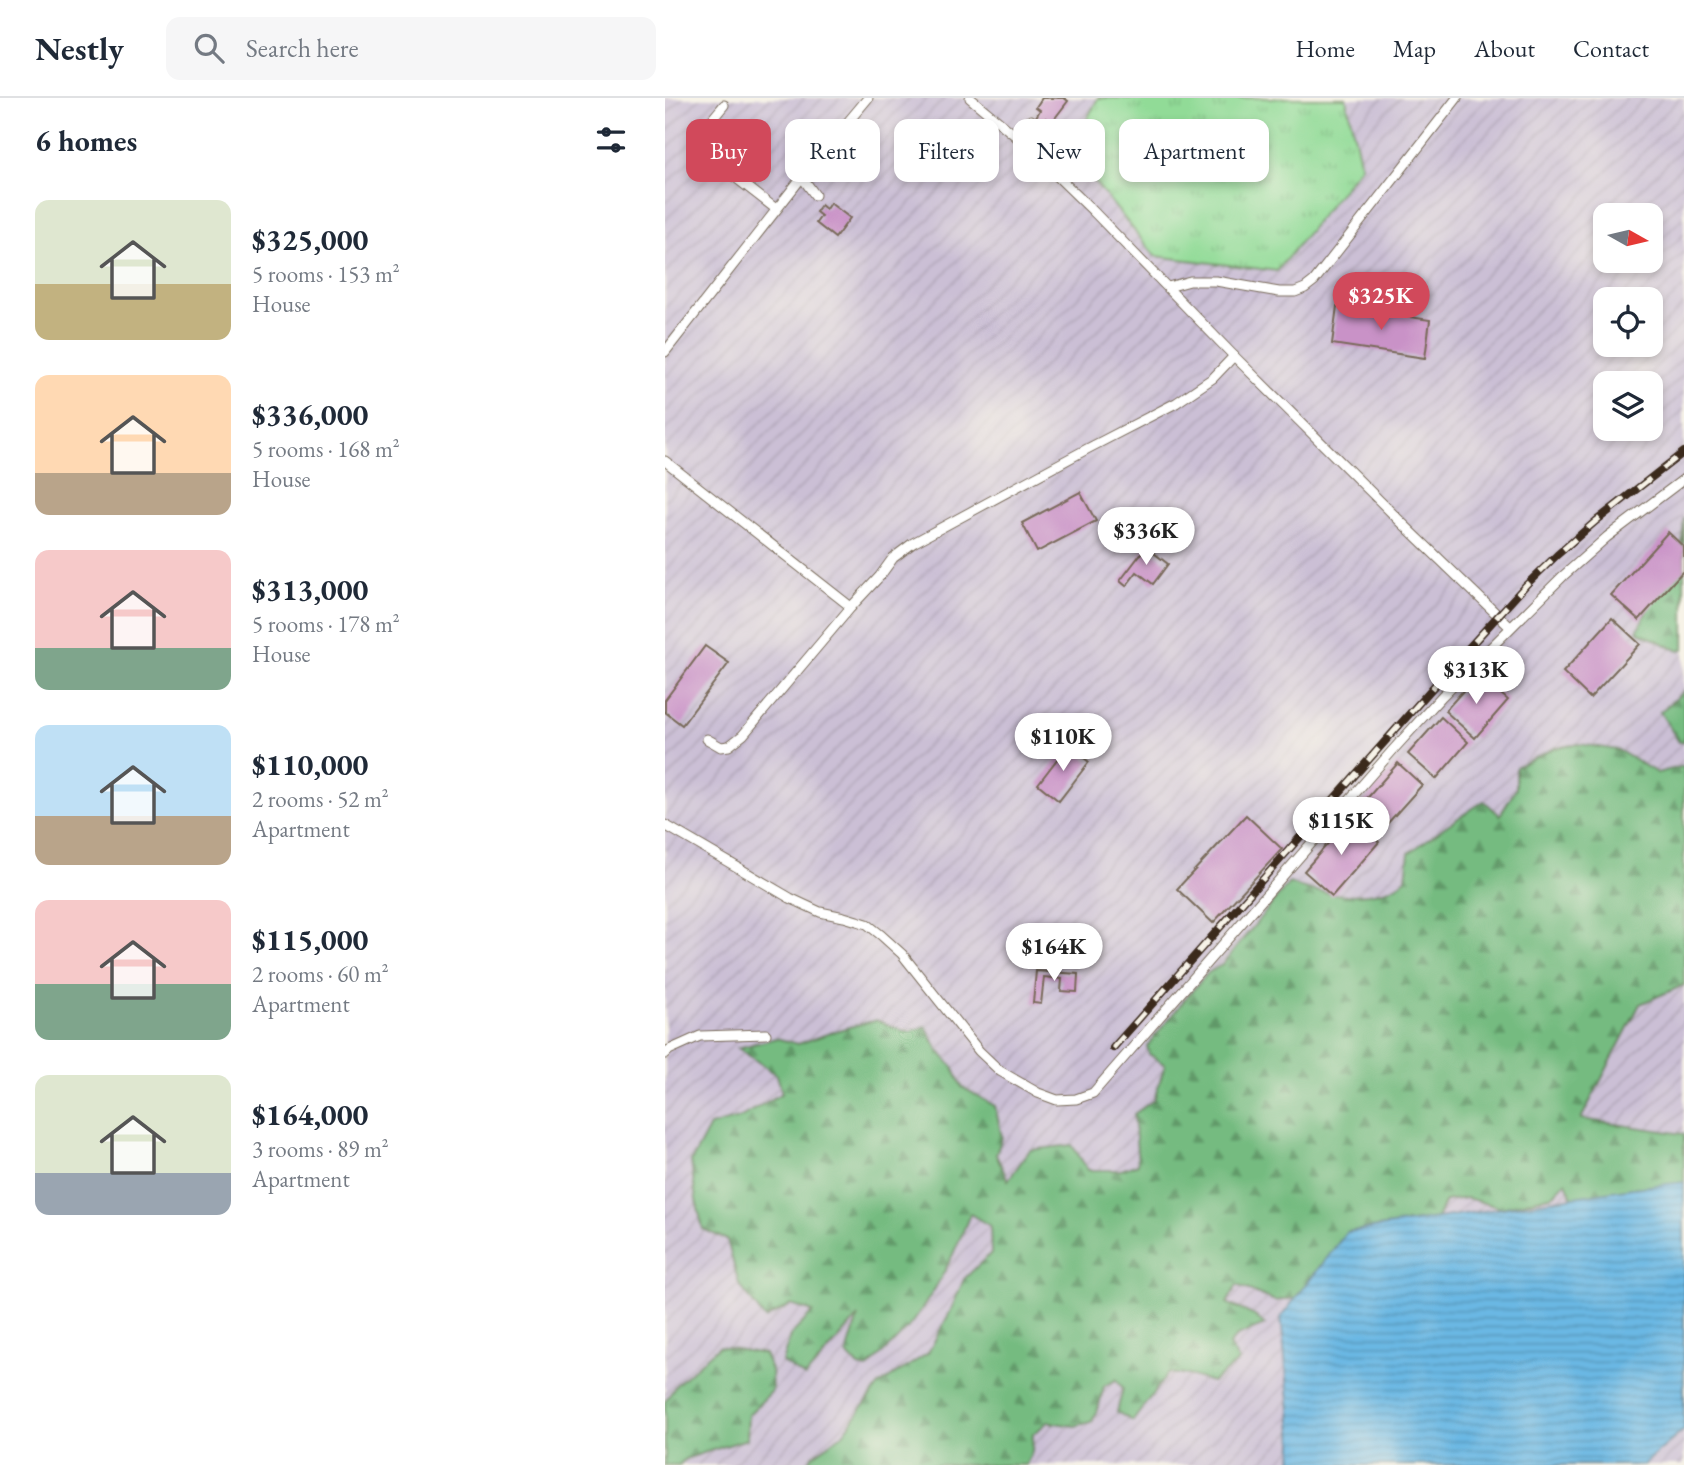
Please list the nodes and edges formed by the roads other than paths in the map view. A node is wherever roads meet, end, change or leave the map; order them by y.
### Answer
1 (868, 98) edge
2 (970, 98) edge
3 (1457, 98) edge
4 (724, 105) dead end
5 (850, 119) edge
6 (1013, 134) edge
7 (798, 182) edge
8 (806, 182) edge
9 (1062, 182) edge
10 (815, 195) dead end
11 (776, 209) junction
12 (1168, 287) junction
13 (665, 352) edge
14 (1234, 356) junction
15 (665, 461) edge
16 (1684, 479) edge
17 (851, 607) junction
18 (1510, 628) junction
19 (707, 739) dead end
20 (665, 825) edge
21 (766, 1034) dead end
22 (665, 1054) edge

1 - 5 lane
2 - 6 lane
3 - 12 lane
4 - 11 lane
7 - 11 lane
8 - 10 lane
9 - 12 lane
11 - 13 lane
12 - 14 lane
14 - 17 lane
14 - 18 lane
15 - 17 lane
16 - 18 lane
17 - 19 lane
18 - 20 lane
21 - 22 lane

